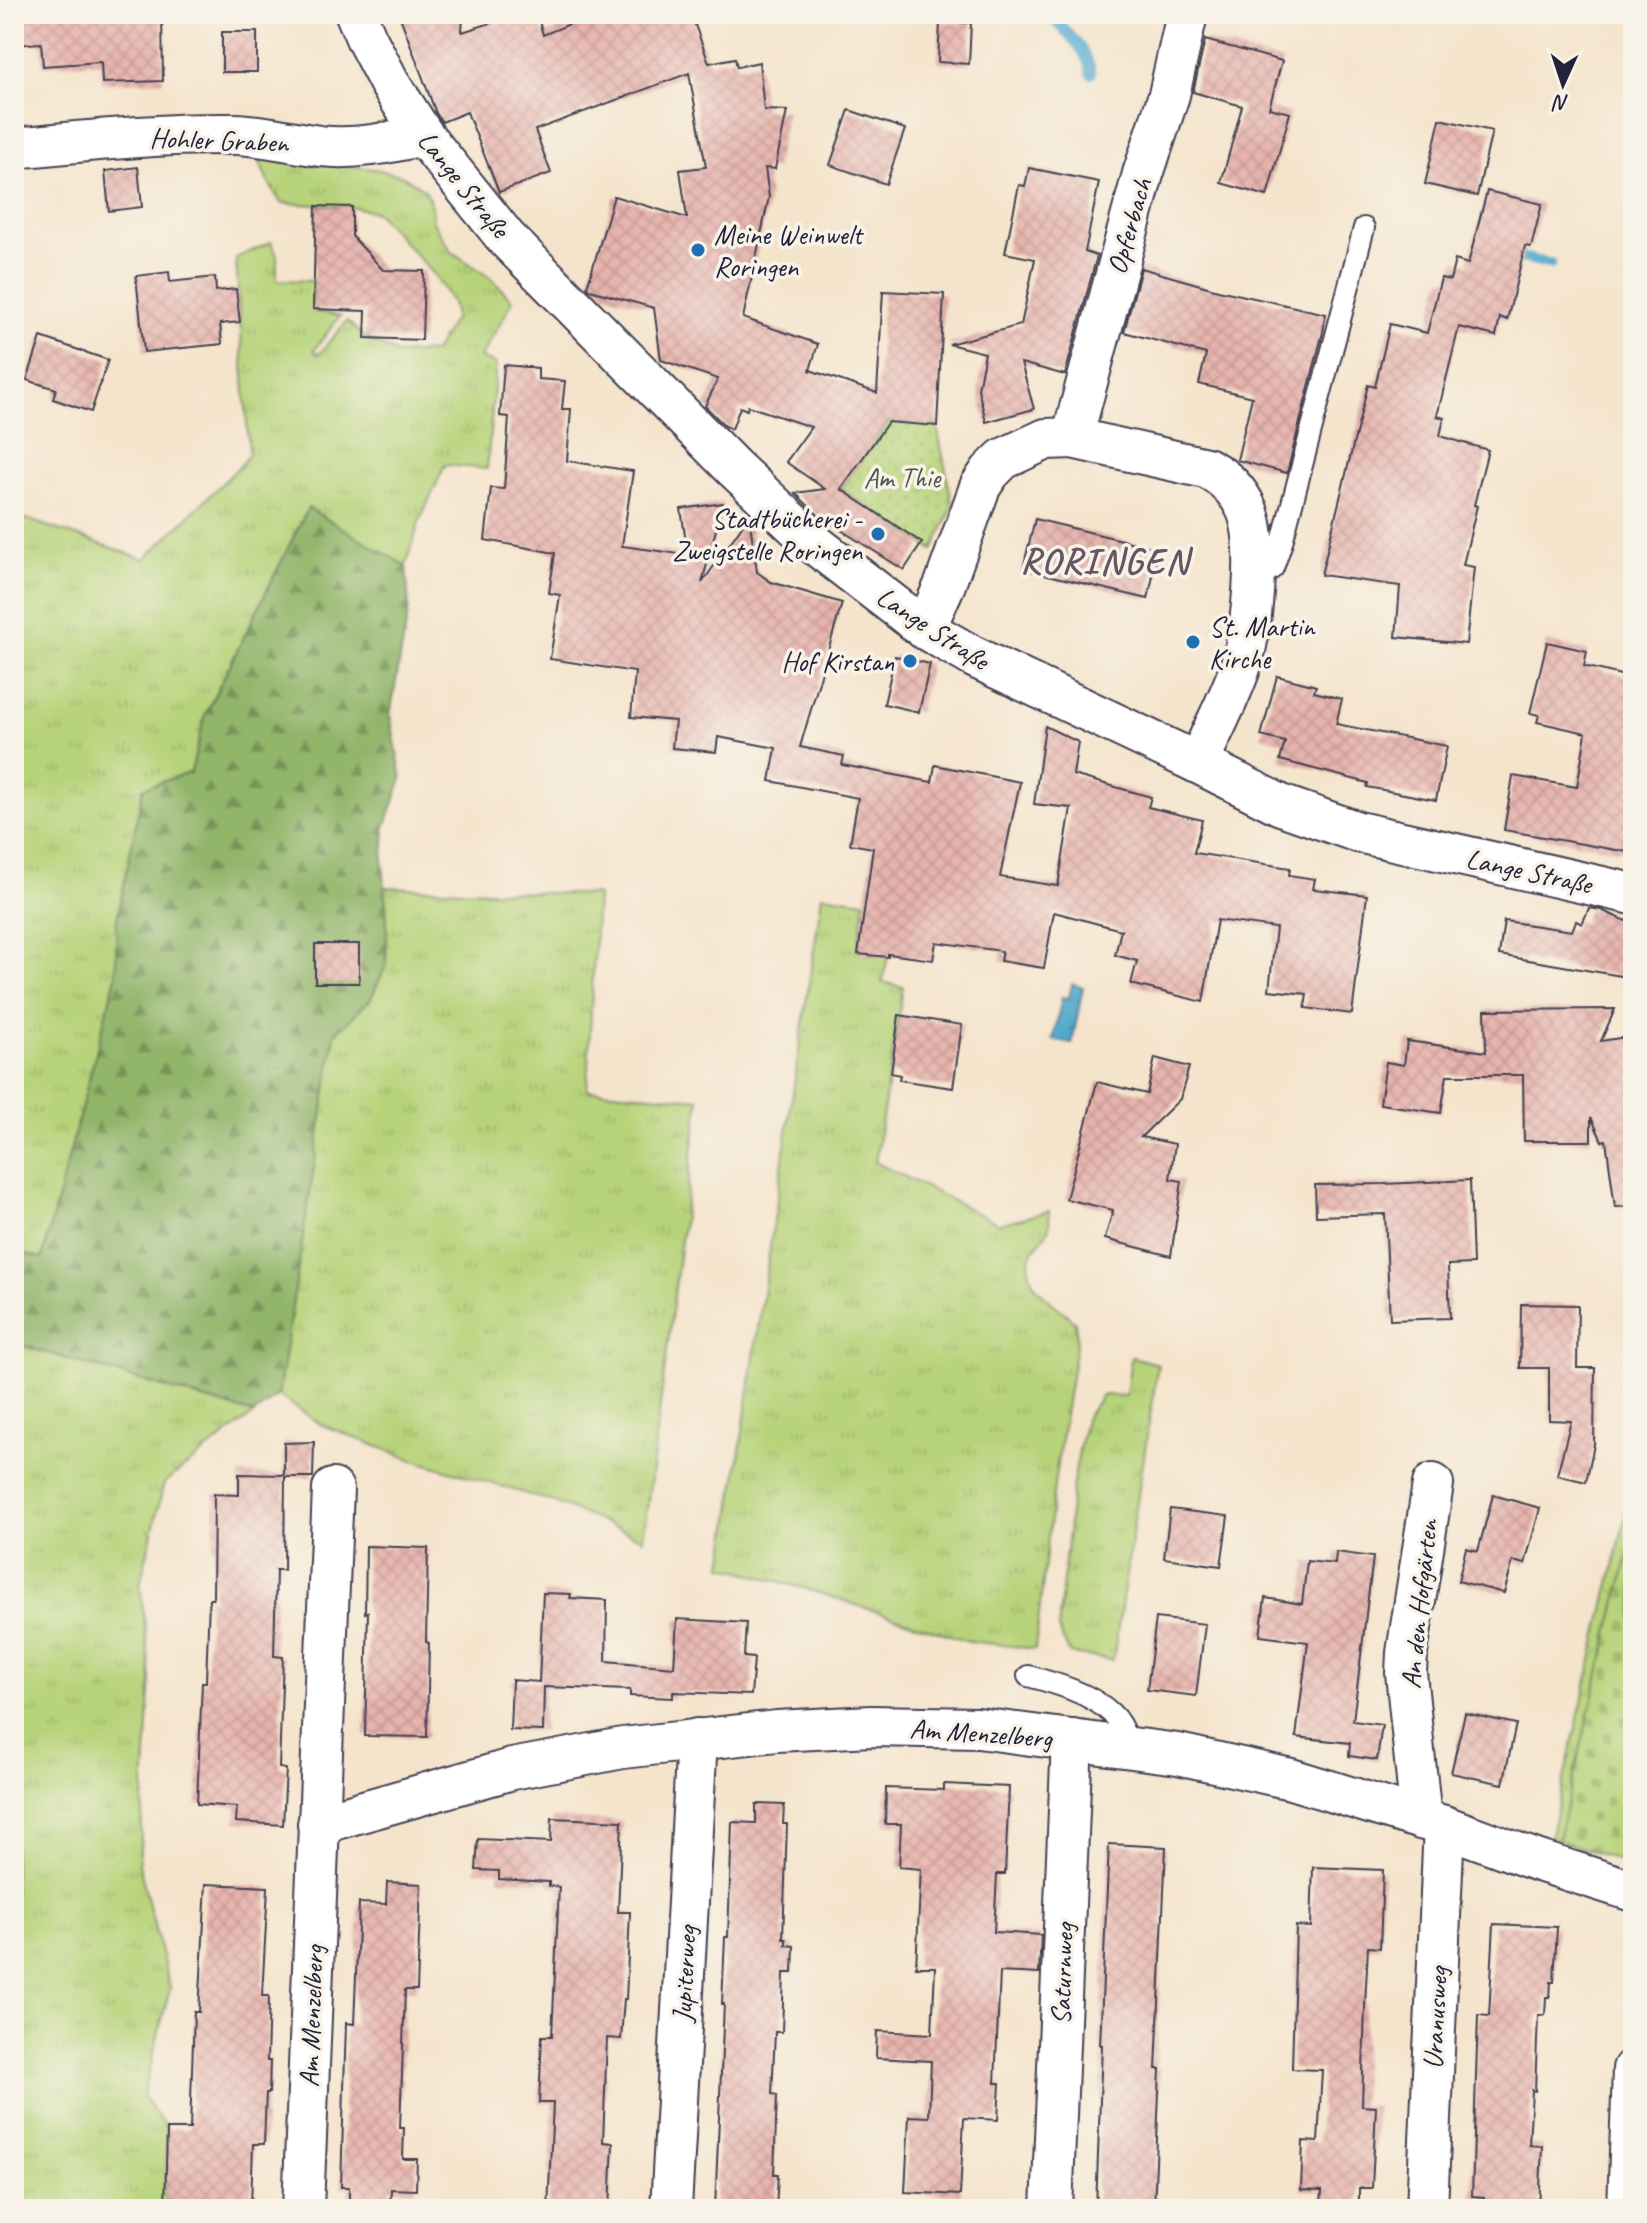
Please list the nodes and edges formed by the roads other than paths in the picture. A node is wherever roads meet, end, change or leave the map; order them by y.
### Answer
1 (356, 14) edge
2 (1187, 14) edge
3 (423, 135) junction
4 (14, 148) edge
5 (1364, 228) dead end
6 (1072, 438) junction
7 (1253, 583) junction
8 (925, 629) junction
9 (1198, 763) junction
10 (1633, 894) edge
11 (1433, 1484) dead end
12 (333, 1489) dead end
13 (1028, 1676) dead end
14 (697, 1739) junction
15 (1072, 1740) junction
16 (1131, 1747) junction
17 (1432, 1823) junction
18 (318, 1824) junction
19 (1633, 1891) edge
20 (1633, 2069) edge
21 (303, 2209) edge
22 (671, 2209) edge
23 (1052, 2209) edge
24 (1427, 2209) edge
25 (1628, 2209) edge

1 - 3 street, Lange Straße
2 - 6 street, Opferbach
3 - 4 street, Hohler Graben
3 - 8 street, Lange Straße
5 - 7 lane
6 - 7 street
6 - 8 street
7 - 9 street
8 - 9 street, Lange Straße
9 - 10 street, Lange Straße
11 - 17 street, An den Hofgärten
12 - 18 street, Am Menzelberg
13 - 16 lane
14 - 15 street, Am Menzelberg
14 - 18 street, Am Menzelberg
14 - 22 street, Jupiterweg
15 - 16 street, Am Menzelberg
15 - 23 street, Saturnweg
16 - 17 street, Am Menzelberg
17 - 19 street, Am Menzelberg
17 - 24 street, Uranusweg
18 - 21 street, Am Menzelberg
20 - 25 street

